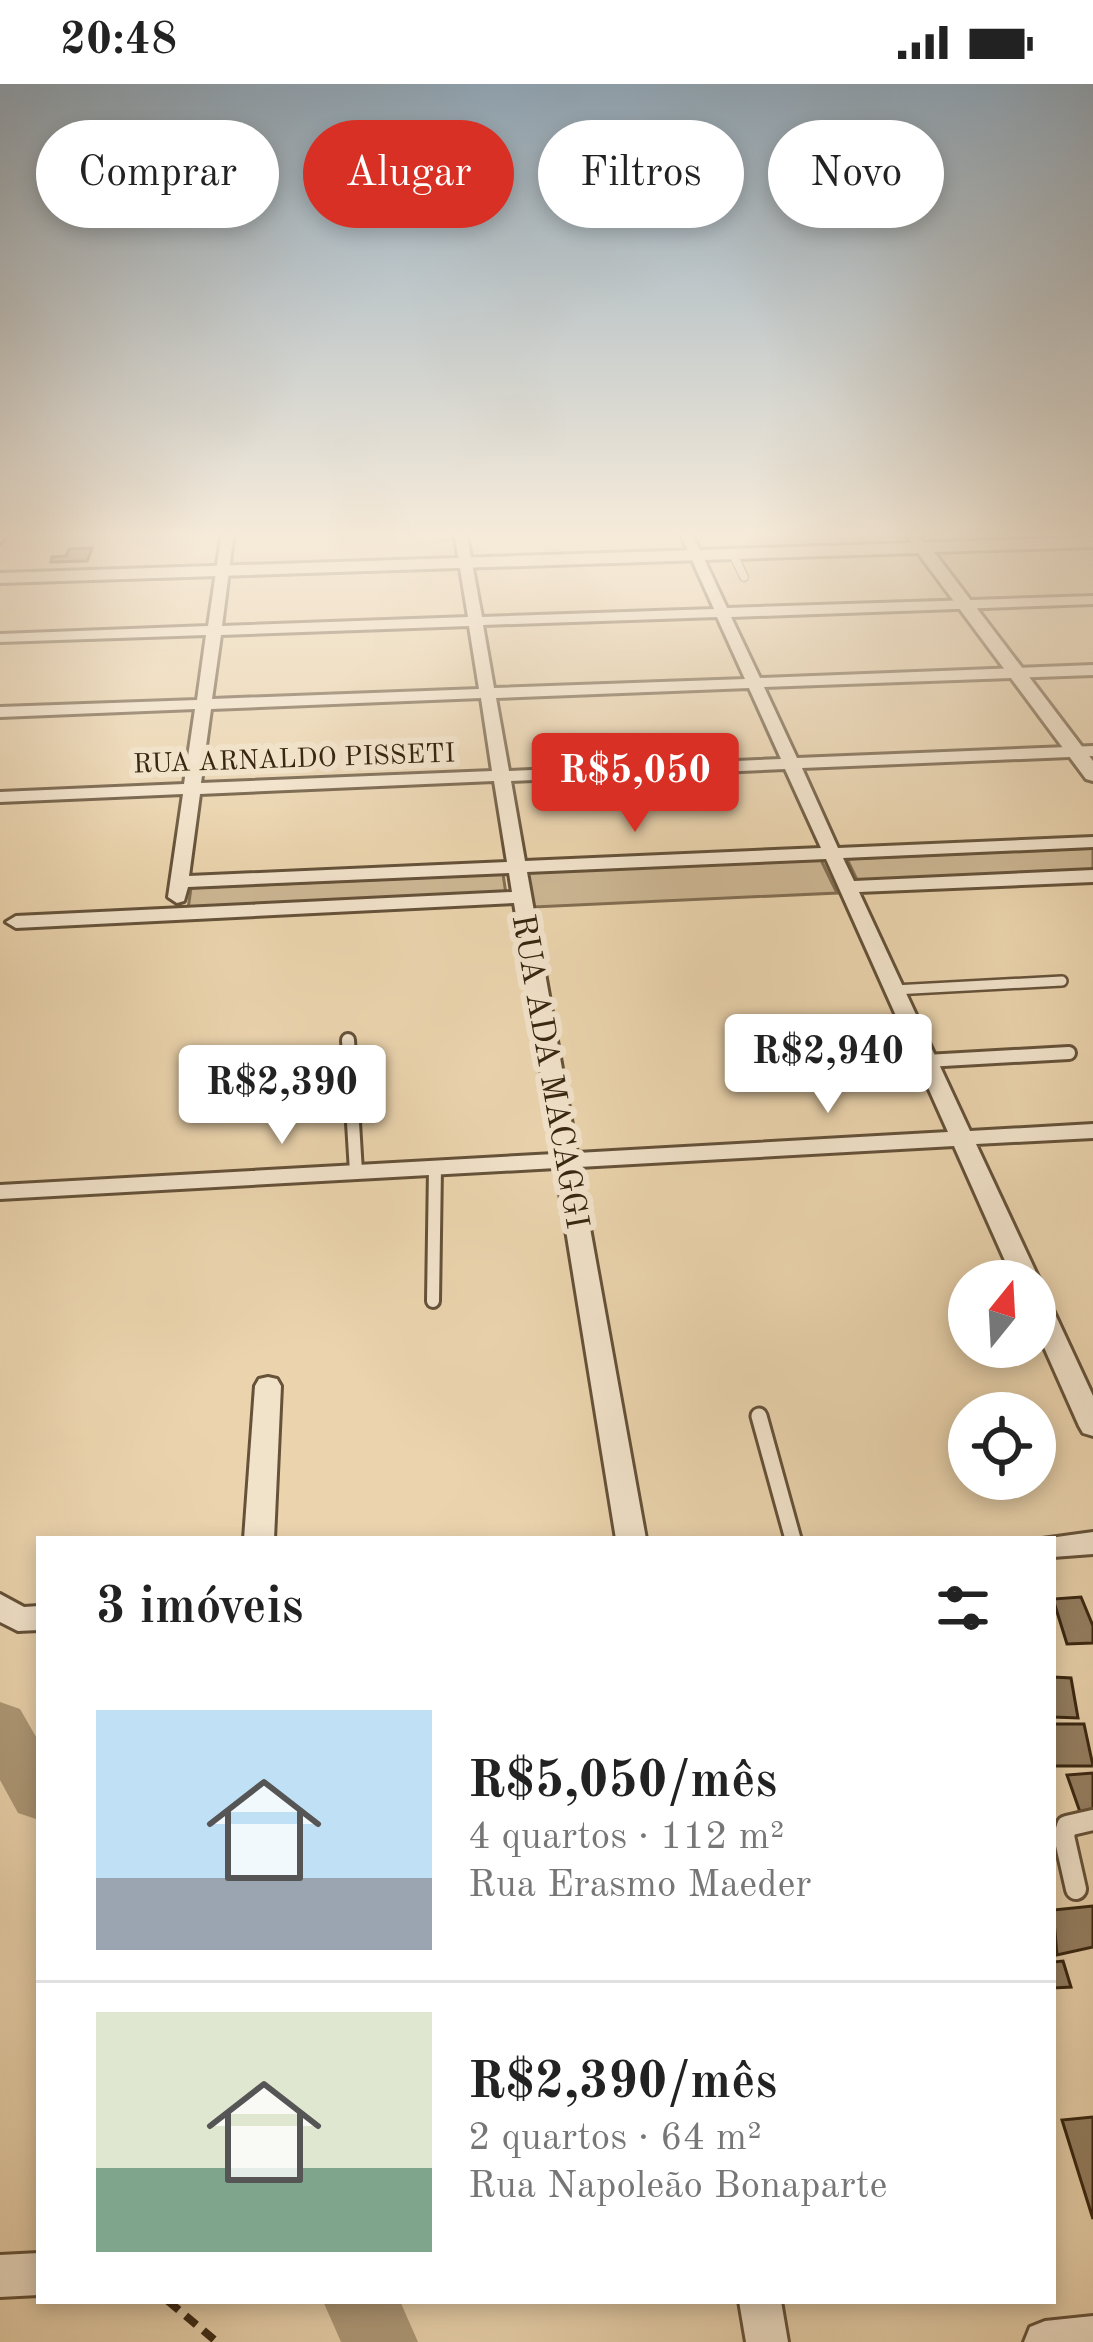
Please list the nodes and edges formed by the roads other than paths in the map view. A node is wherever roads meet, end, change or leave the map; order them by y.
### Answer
1 (50, 636) edge
2 (213, 636) edge
3 (478, 636) edge
4 (733, 636) edge
5 (989, 636) edge
6 (0, 638) edge
7 (1093, 670) edge
8 (1016, 673) junction
9 (754, 682) junction
10 (488, 693) junction
11 (204, 704) junction
12 (0, 712) edge
13 (1084, 752) edge
14 (791, 764) junction
15 (502, 776) junction
16 (1093, 776) edge
17 (192, 789) junction
18 (0, 797) edge
19 (1093, 842) edge
20 (832, 854) junction
21 (518, 867) junction
22 (1093, 876) edge
23 (179, 882) junction
24 (848, 887) junction
25 (522, 897) junction
26 (175, 914) junction
27 (16, 922) dead end
28 (1062, 981) dead end
29 (894, 990) junction
30 (348, 1040) dead end
31 (1069, 1053) dead end
32 (926, 1061) junction
33 (1093, 1131) edge
34 (962, 1138) junction
35 (567, 1160) junction
36 (435, 1168) junction
37 (356, 1172) junction
38 (0, 1192) edge
39 (1017, 1260) edge
40 (433, 1301) dead end
41 (1056, 1345) edge
42 (268, 1386) dead end
43 (759, 1416) dead end
44 (1093, 1426) edge
45 (259, 1536) edge
46 (630, 1536) edge
47 (792, 1536) edge
48 (1093, 1543) edge
49 (1056, 1546) edge
50 (1093, 1820) edge
51 (1076, 1889) dead end
52 (36, 2274) edge
53 (0, 2276) edge
54 (761, 2304) edge
55 (1093, 2337) edge
56 (767, 2342) edge
57 (1045, 2342) edge

1 - 6 street
2 - 11 street
3 - 10 street, RUA ADA MACAGGI
4 - 9 street
5 - 8 street
7 - 8 street
8 - 9 street
8 - 13 street
9 - 10 street
9 - 14 street
10 - 11 street
10 - 15 street, RUA ADA MACAGGI
11 - 12 street
11 - 17 street
13 - 14 street, RUA ARNALDO PISSETI
13 - 16 street
14 - 15 street, RUA ARNALDO PISSETI
14 - 20 street
15 - 17 street, RUA ARNALDO PISSETI
15 - 21 street, RUA ADA MACAGGI
17 - 18 street, RUA ARNALDO PISSETI
17 - 23 street
19 - 20 street
20 - 21 street
20 - 24 street
21 - 23 street
21 - 25 street, RUA ADA MACAGGI
22 - 24 street
23 - 26 street
24 - 29 street
25 - 26 street
25 - 35 street, RUA ADA MACAGGI
26 - 27 street
28 - 29 lane
29 - 32 street
30 - 37 lane
31 - 32 lane
32 - 34 street
33 - 34 street
34 - 35 street
34 - 39 street
35 - 36 street
35 - 46 street, RUA ADA MACAGGI
36 - 37 street
36 - 40 lane
37 - 38 street
41 - 44 street
42 - 45 street
43 - 47 lane
48 - 49 street
50 - 51 lane
52 - 53 street
54 - 56 street
55 - 57 street

